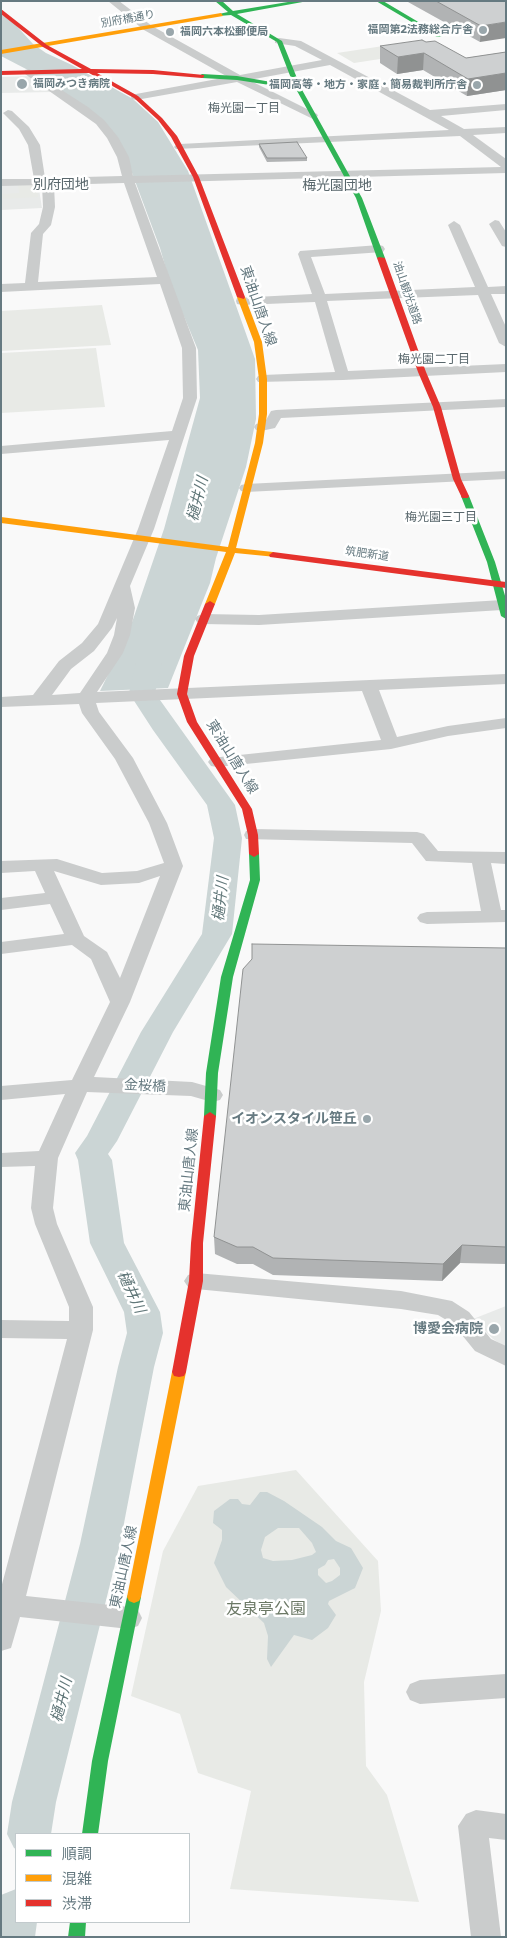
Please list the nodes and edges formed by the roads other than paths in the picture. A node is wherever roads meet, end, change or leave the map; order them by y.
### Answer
1 (113, 1) edge
2 (218, 1) edge
3 (305, 1) edge
4 (380, 1) edge
5 (300, 2) edge
6 (1, 11) edge
7 (232, 13) junction
8 (148, 28) junction
9 (439, 36) dead end
10 (279, 41) junction
11 (41, 47) junction
12 (5, 54) edge
13 (330, 62) junction
14 (290, 69) junction
15 (90, 71) junction
16 (29, 72) junction
17 (1, 73) edge
18 (237, 78) junction
19 (298, 88) junction
20 (136, 98) junction
21 (506, 107) edge
22 (8, 113) dead end
23 (427, 114) junction
24 (313, 116) junction
25 (506, 130) edge
26 (462, 132) junction
27 (327, 138) junction
28 (180, 147) junction
29 (506, 165) edge
30 (506, 170) edge
31 (346, 174) junction
32 (194, 177) junction
33 (130, 179) junction
34 (44, 181) junction
35 (1, 183) edge
36 (495, 224) dead end
37 (454, 225) dead end
38 (506, 243) edge
39 (379, 249) junction
40 (164, 280) junction
41 (31, 287) junction
42 (1, 288) edge
43 (506, 290) edge
44 (483, 291) junction
45 (394, 295) junction
46 (320, 298) junction
47 (242, 301) junction
48 (506, 343) edge
49 (506, 368) edge
50 (422, 372) junction
51 (343, 376) junction
52 (263, 379) junction
53 (506, 403) edge
54 (437, 407) junction
55 (261, 427) junction
56 (179, 435) junction
57 (1, 450) edge
58 (506, 476) edge
59 (457, 479) junction
60 (246, 488) junction
61 (1, 520) edge
62 (142, 538) junction
63 (229, 548) junction
64 (123, 583) junction
65 (501, 584) edge
66 (504, 610) edge
67 (203, 619) junction
68 (506, 678) edge
69 (369, 686) junction
70 (175, 695) junction
71 (90, 698) junction
72 (38, 701) junction
73 (1, 702) edge
74 (506, 722) edge
75 (391, 744) junction
76 (217, 762) junction
77 (253, 835) junction
78 (480, 858) junction
79 (506, 858) edge
80 (42, 866) junction
81 (174, 866) junction
82 (1, 868) edge
83 (55, 898) junction
84 (1, 904) edge
85 (499, 916) edge
86 (426, 918) dead end
87 (76, 939) junction
88 (1, 948) edge
89 (120, 1002) junction
90 (89, 1084) junction
91 (1, 1093) edge
92 (212, 1095) junction
93 (47, 1158) junction
94 (1, 1160) edge
95 (196, 1281) junction
96 (1, 1330) edge
97 (81, 1330) junction
98 (506, 1357) edge
99 (11, 1605) edge
100 (122, 1618) junction
101 (1, 1640) edge
102 (506, 1686) edge
103 (420, 1692) dead end
104 (506, 1827) edge
105 (90, 1833) edge
106 (78, 1923) edge
107 (76, 1937) edge
108 (486, 1937) edge

1 - 8 street
2 - 7 main road
3 - 5 main road, 別府橋通り
4 - 9 main road
5 - 7 main road, 別府橋通り
6 - 11 main road, 東油山唐人線
7 - 8 main road, 別府橋通り
7 - 10 main road
8 - 11 main road, 別府橋通り
8 - 18 street
10 - 13 street
10 - 14 main road, 油山観光道路
11 - 12 main road, 別府橋通り
11 - 15 main road, 東油山唐人線
13 - 14 street
13 - 23 street
14 - 18 street
14 - 19 main road, 油山観光道路
15 - 16 main road
15 - 18 main road
15 - 20 main road, 東油山唐人線
16 - 17 main road
16 - 33 street
18 - 19 main road
18 - 20 street
18 - 24 street
19 - 24 main road, 油山観光道路
20 - 28 main road, 東油山唐人線
21 - 23 street
22 - 34 street
23 - 26 street
24 - 27 main road, 油山観光道路
25 - 26 street
26 - 27 street
26 - 29 street
27 - 28 street
27 - 31 main road, 油山観光道路
28 - 32 main road, 東油山唐人線
30 - 31 street
31 - 32 street
31 - 39 main road, 油山観光道路
32 - 33 street
32 - 47 main road, 東油山唐人線
33 - 34 street
33 - 40 street
34 - 35 street
34 - 41 street
36 - 38 street
37 - 44 street
39 - 45 main road, 油山観光道路
39 - 46 street
40 - 41 street
40 - 56 street
41 - 42 street
43 - 44 street
44 - 45 street
44 - 48 street
45 - 46 street
45 - 50 main road, 油山観光道路
46 - 47 street
46 - 51 street
47 - 52 main road, 東油山唐人線
49 - 50 street
50 - 51 street
50 - 54 main road, 油山観光道路
51 - 52 street
52 - 55 main road, 東油山唐人線
53 - 54 street
54 - 55 street
54 - 59 main road, 油山観光道路
55 - 60 main road, 東油山唐人線
56 - 57 street
56 - 62 street
58 - 59 street
59 - 60 street
59 - 65 main road, 油山観光道路
60 - 63 main road, 東油山唐人線
61 - 62 main road
62 - 63 main road, 筑肥新道
62 - 64 street
63 - 65 main road, 筑肥新道
63 - 67 main road, 東油山唐人線
64 - 71 street
64 - 72 street
65 - 66 main road, 油山観光道路
66 - 67 street
67 - 70 main road, 東油山唐人線
68 - 69 street
69 - 70 street
69 - 75 street
70 - 71 street
70 - 76 main road, 東油山唐人線
71 - 72 street
71 - 81 street
72 - 73 street
74 - 75 street
75 - 76 street
76 - 77 main road, 東油山唐人線
77 - 78 street
77 - 92 main road, 東油山唐人線
78 - 79 street
78 - 85 street
80 - 81 street
80 - 82 street
80 - 83 street
81 - 89 street
83 - 84 street
83 - 87 street
85 - 86 street
87 - 88 street
87 - 89 street
89 - 90 street
90 - 91 street, 金桜橋
90 - 92 street, 金桜橋
90 - 93 street
92 - 95 main road, 東油山唐人線
93 - 94 street
93 - 97 street
95 - 98 street
95 - 100 main road, 東油山唐人線
96 - 97 street
97 - 99 street
99 - 100 street
99 - 101 street
100 - 105 main road, 東油山唐人線
102 - 103 street
104 - 108 street
106 - 107 main road

